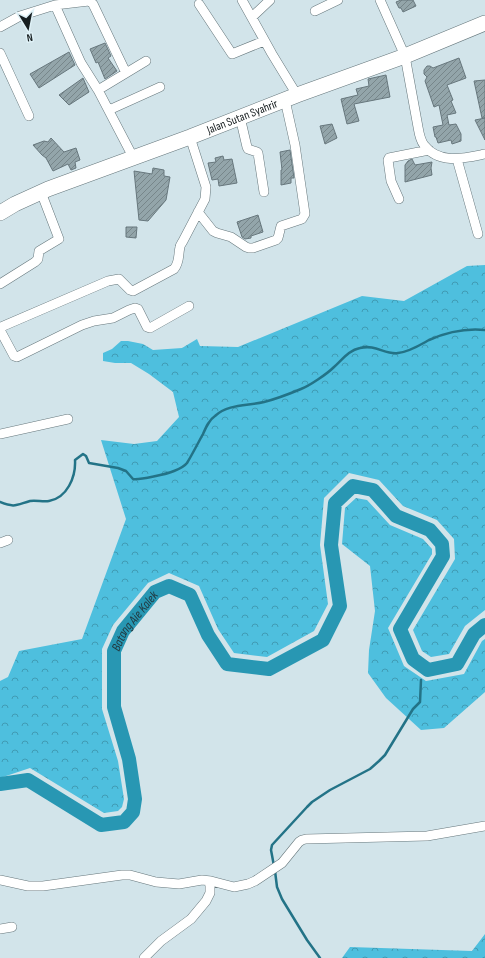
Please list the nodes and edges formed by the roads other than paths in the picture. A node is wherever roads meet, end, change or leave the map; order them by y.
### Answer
1 (242, 0) edge
2 (270, 0) edge
3 (338, 0) edge
4 (380, 0) edge
5 (199, 4) dead end
6 (55, 5) junction
7 (315, 11) dead end
8 (252, 17) junction
9 (485, 23) edge
10 (0, 27) edge
11 (264, 40) junction
12 (0, 53) edge
13 (405, 56) junction
14 (146, 61) dead end
15 (126, 72) junction
16 (160, 87) dead end
17 (98, 90) junction
18 (291, 97) junction
19 (108, 110) junction
20 (29, 116) dead end
21 (240, 117) junction
22 (190, 137) junction
23 (429, 150) junction
24 (485, 154) edge
25 (133, 157) junction
26 (457, 159) junction
27 (40, 192) junction
28 (264, 192) dead end
29 (399, 199) dead end
30 (198, 212) junction
31 (0, 213) edge
32 (478, 234) dead end
33 (0, 284) edge
34 (189, 306) dead end
35 (68, 419) dead end
36 (0, 434) edge
37 (485, 826) edge
38 (0, 880) edge
39 (209, 881) junction
40 (12, 927) dead end
41 (0, 929) edge
42 (144, 958) edge

1 - 8 street
2 - 8 street
3 - 7 street
4 - 13 street
5 - 11 street
6 - 10 street
6 - 15 street
6 - 17 street
8 - 11 street
9 - 13 highway, Jalan Sutan Syahrir
11 - 18 street
12 - 20 street
13 - 18 highway, Jalan Sutan Syahrir
13 - 23 street
14 - 15 street
15 - 17 street
16 - 19 street
17 - 19 street
18 - 21 highway, Jalan Sutan Syahrir
18 - 30 street
19 - 25 street
21 - 22 highway, Jalan Sutan Syahrir
21 - 28 street
22 - 25 highway, Jalan Sutan Syahrir
22 - 30 street
23 - 26 street
23 - 29 street
24 - 26 street
25 - 27 highway, Jalan Sutan Syahrir
26 - 32 street
27 - 31 highway, Jalan Sutan Syahrir
27 - 33 street
30 - 34 street
35 - 36 street
37 - 39 street
38 - 39 street
39 - 42 street
40 - 41 street

